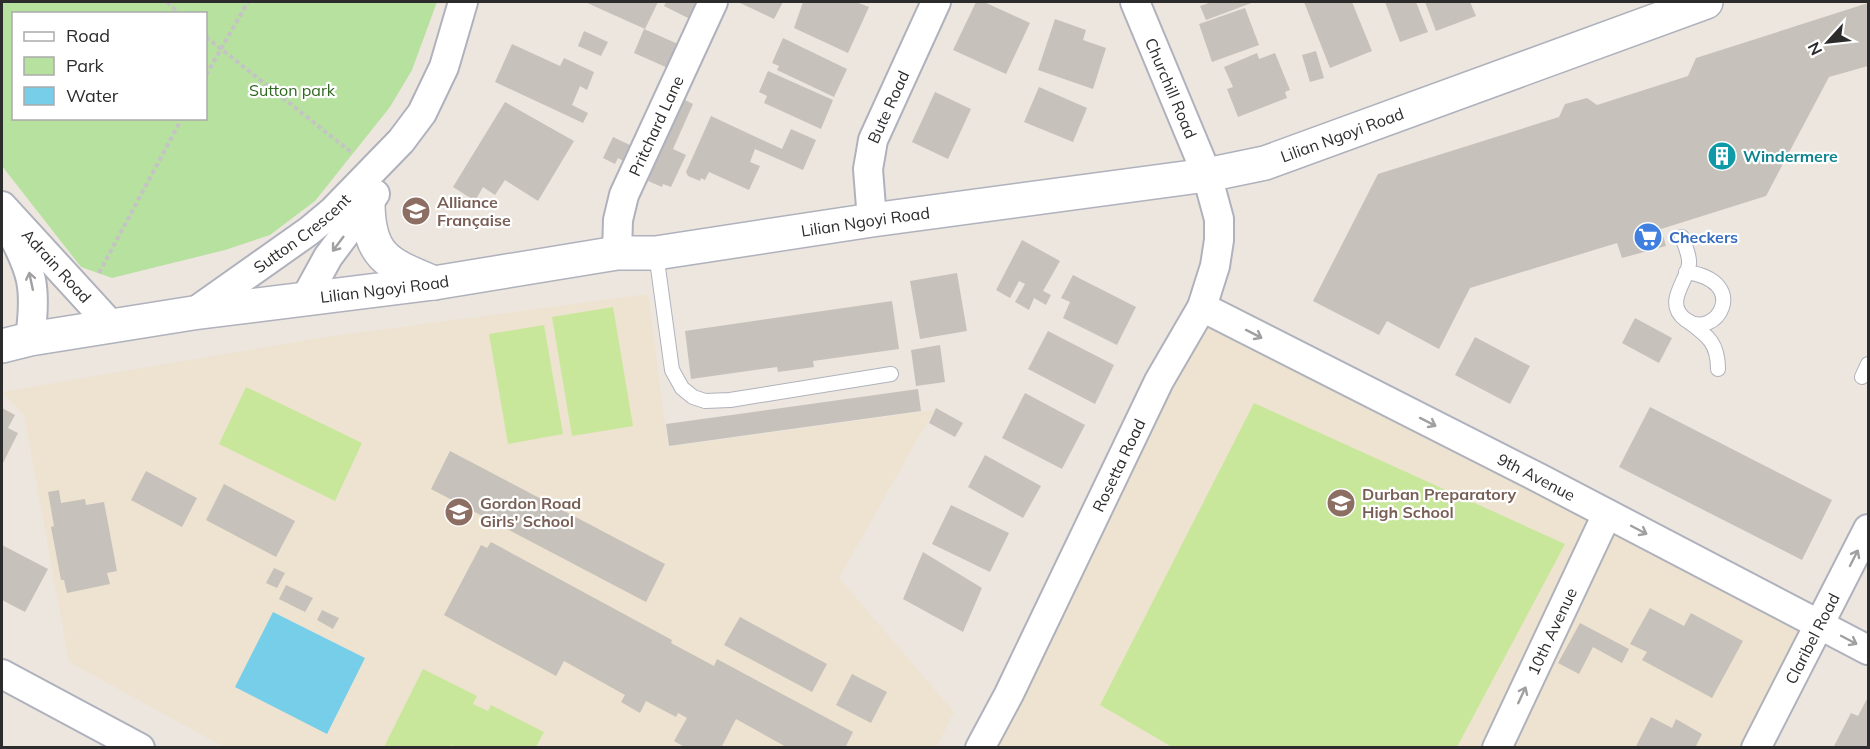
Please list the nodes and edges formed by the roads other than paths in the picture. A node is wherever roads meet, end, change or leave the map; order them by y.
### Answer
1 (463, 2) edge
2 (713, 2) edge
3 (936, 2) edge
4 (1135, 2) edge
5 (1700, 3) edge
6 (401, 141) junction
7 (1207, 175) junction
8 (368, 205) junction
9 (2, 206) edge
10 (2, 214) edge
11 (872, 220) junction
12 (1682, 237) dead end
13 (617, 253) junction
14 (656, 253) junction
15 (1686, 272) junction
16 (434, 283) junction
17 (305, 298) junction
18 (1202, 308) junction
19 (193, 313) junction
20 (1686, 320) junction
21 (111, 325) junction
22 (16, 342) edge
23 (1869, 364) edge
24 (1718, 369) dead end
25 (891, 374) dead end
26 (1862, 377) dead end
27 (1607, 514) junction
28 (1869, 529) edge
29 (1820, 625) junction
30 (1869, 650) edge
31 (2, 674) edge
32 (140, 747) edge
33 (980, 747) edge
34 (1497, 747) edge
35 (1756, 747) edge

1 - 6 street, Sutton Crescent
2 - 13 street, Pritchard Lane
3 - 11 street, Bute Road
4 - 7 street, Churchill Road
5 - 7 street, Lilian Ngoyi Road
6 - 8 street, Sutton Crescent
6 - 19 street, Sutton Crescent
7 - 11 street, Lilian Ngoyi Road
7 - 18 street, Rosetta Road
8 - 16 street
8 -> 17 street, Sutton Crescent
9 - 21 street, Adrain Road
22 -> 10 street, Adrain Road
11 - 14 street, Lilian Ngoyi Road
12 - 15 lane
13 - 14 street, Lilian Ngoyi Road
13 - 16 street, Lilian Ngoyi Road
14 - 25 lane
15 - 20 lane
15 - 20 lane
16 - 17 street, Lilian Ngoyi Road
17 - 19 street, Lilian Ngoyi Road
18 -> 27 street, 9th Avenue
18 - 33 street, Rosetta Road
19 - 21 street, Lilian Ngoyi Road
20 - 24 lane
21 - 22 street, Lilian Ngoyi Road
23 - 26 lane
27 -> 29 street, 9th Avenue
34 -> 27 street, 10th Avenue
29 -> 28 street, Claribel Road
29 -> 30 street, 9th Avenue
29 - 35 street, Claribel Road
31 - 32 street

